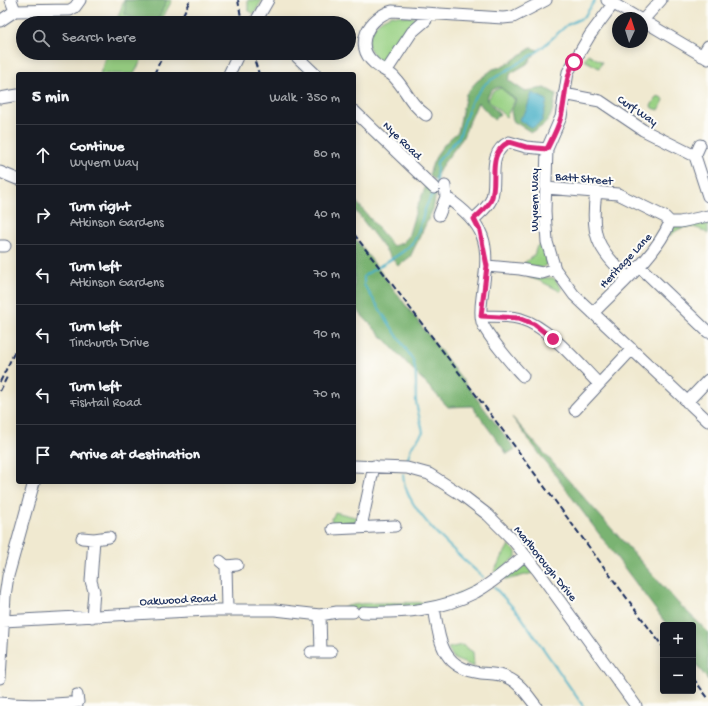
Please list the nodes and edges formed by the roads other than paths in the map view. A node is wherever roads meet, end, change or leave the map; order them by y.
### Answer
1 (11, 0) edge
2 (80, 0) edge
3 (268, 0) edge
4 (546, 0) edge
5 (661, 0) edge
6 (610, 2) edge
7 (15, 11) junction
8 (628, 12) edge
9 (648, 14) edge
10 (426, 15) junction
11 (261, 16) edge
12 (0, 21) edge
13 (648, 24) edge
14 (708, 46) edge
15 (705, 57) edge
16 (236, 60) edge
17 (300, 60) edge
18 (387, 70) junction
19 (230, 72) edge
20 (313, 72) edge
21 (564, 94) junction
22 (16, 95) edge
23 (0, 98) edge
24 (356, 113) edge
25 (426, 115) dead end
26 (700, 145) dead end
27 (547, 149) junction
28 (695, 156) junction
29 (0, 172) edge
30 (706, 177) edge
31 (16, 178) edge
32 (546, 188) junction
33 (442, 190) junction
34 (596, 192) junction
35 (708, 196) edge
36 (440, 215) dead end
37 (708, 216) edge
38 (474, 219) junction
39 (670, 222) junction
40 (487, 266) junction
41 (639, 266) junction
42 (554, 269) junction
43 (627, 277) junction
44 (593, 313) junction
45 (481, 316) junction
46 (708, 332) edge
47 (632, 349) junction
48 (523, 376) dead end
49 (708, 380) edge
50 (599, 384) junction
51 (687, 402) junction
52 (575, 410) dead end
53 (708, 421) edge
54 (356, 466) edge
55 (374, 466) junction
56 (33, 484) edge
57 (395, 526) dead end
58 (360, 527) junction
59 (333, 529) dead end
60 (109, 537) dead end
61 (525, 555) junction
62 (237, 566) dead end
63 (2, 596) edge
64 (434, 608) junction
65 (227, 610) junction
66 (320, 615) junction
67 (92, 617) junction
68 (4, 621) junction
69 (321, 652) dead end
70 (0, 678) edge
71 (77, 695) dead end
72 (0, 703) edge
73 (536, 706) edge
74 (636, 706) edge

1 - 7 street
2 - 7 street
3 - 11 street
4 - 10 street
5 - 9 street
6 - 8 street
6 - 21 street, Wyvern Way
7 - 12 street
10 - 18 street
10 - 18 street
13 - 15 street
14 - 15 street
16 - 19 street
17 - 20 street
18 - 25 street
21 - 27 street, Wyvern Way
21 - 28 street, Curf Way
22 - 23 street
24 - 33 street, Nye Road
26 - 28 street
27 - 32 street, Wyvern Way
27 - 38 street
28 - 30 street
29 - 31 street
30 - 35 street
32 - 34 street, Batt Street
32 - 42 street, Wyvern Way
33 - 36 street
33 - 38 street, Nye Road
34 - 39 street, Batt Street
34 - 43 street
37 - 39 street
38 - 40 street
39 - 41 street, Heritage Lane
40 - 42 street
40 - 45 street
41 - 43 street, Heritage Lane
41 - 46 street
42 - 44 street, Wyvern Way
43 - 44 street, Heritage Lane
44 - 47 street, Wyvern Way
45 - 48 street
45 - 50 street
47 - 50 street
47 - 51 street, Wyvern Way
49 - 51 street
50 - 52 street
51 - 53 street, Wyvern Way
54 - 55 street, Marlborough Drive
55 - 58 street
55 - 61 street, Marlborough Drive
56 - 63 street
57 - 58 street
58 - 59 street
60 - 67 street
61 - 64 street, Oakwood Road
61 - 74 street, Marlborough Drive
62 - 65 street
63 - 68 street
64 - 66 street, Oakwood Road
64 - 73 street
65 - 66 street, Oakwood Road
65 - 67 street, Oakwood Road
66 - 69 street
67 - 68 street, Oakwood Road
68 - 70 street
71 - 72 street

